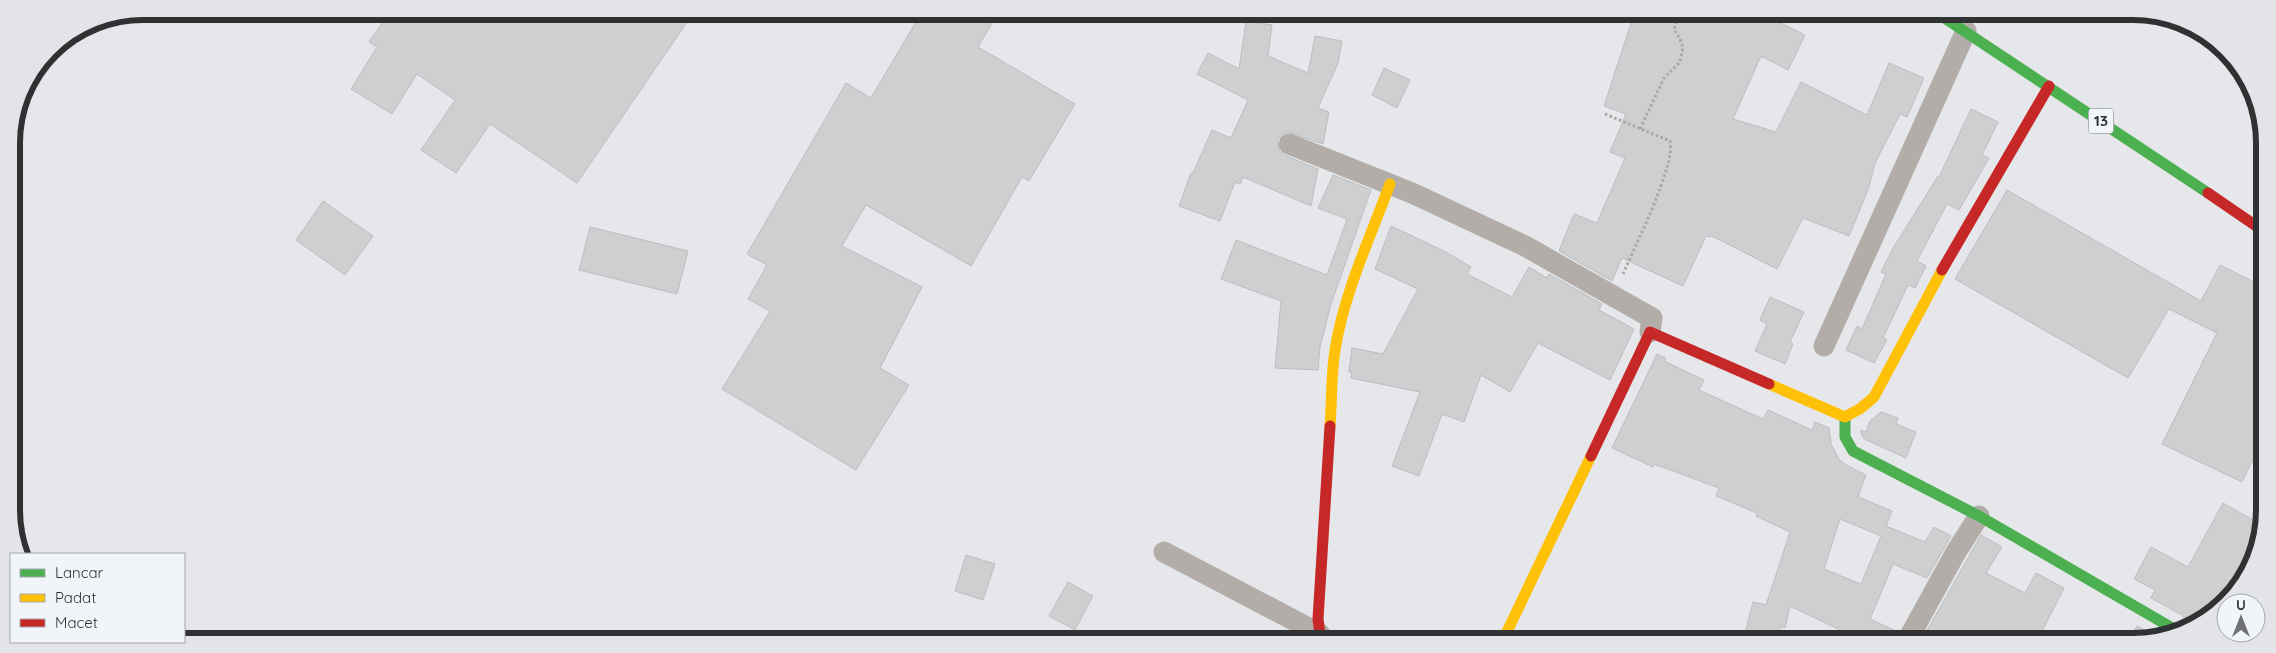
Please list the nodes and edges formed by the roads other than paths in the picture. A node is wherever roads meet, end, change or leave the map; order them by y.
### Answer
1 (1948, 20) edge
2 (1966, 31) junction
3 (2049, 86) junction
4 (1289, 144) dead end
5 (1390, 184) junction
6 (2256, 226) edge
7 (1650, 332) junction
8 (1824, 346) dead end
9 (1845, 417) junction
10 (1979, 516) junction
11 (1164, 552) dead end
12 (2169, 627) edge
13 (1318, 633) edge
14 (1324, 633) edge
15 (1506, 633) edge
16 (1911, 633) edge

1 - 2 main road, 13
2 - 3 main road, 13
2 - 8 street
3 - 6 main road, 13
3 - 9 main road
4 - 5 street
5 - 7 street
5 - 14 main road
7 - 9 main road
7 - 15 main road
9 - 10 main road
10 - 12 main road
10 - 16 street
11 - 13 street

